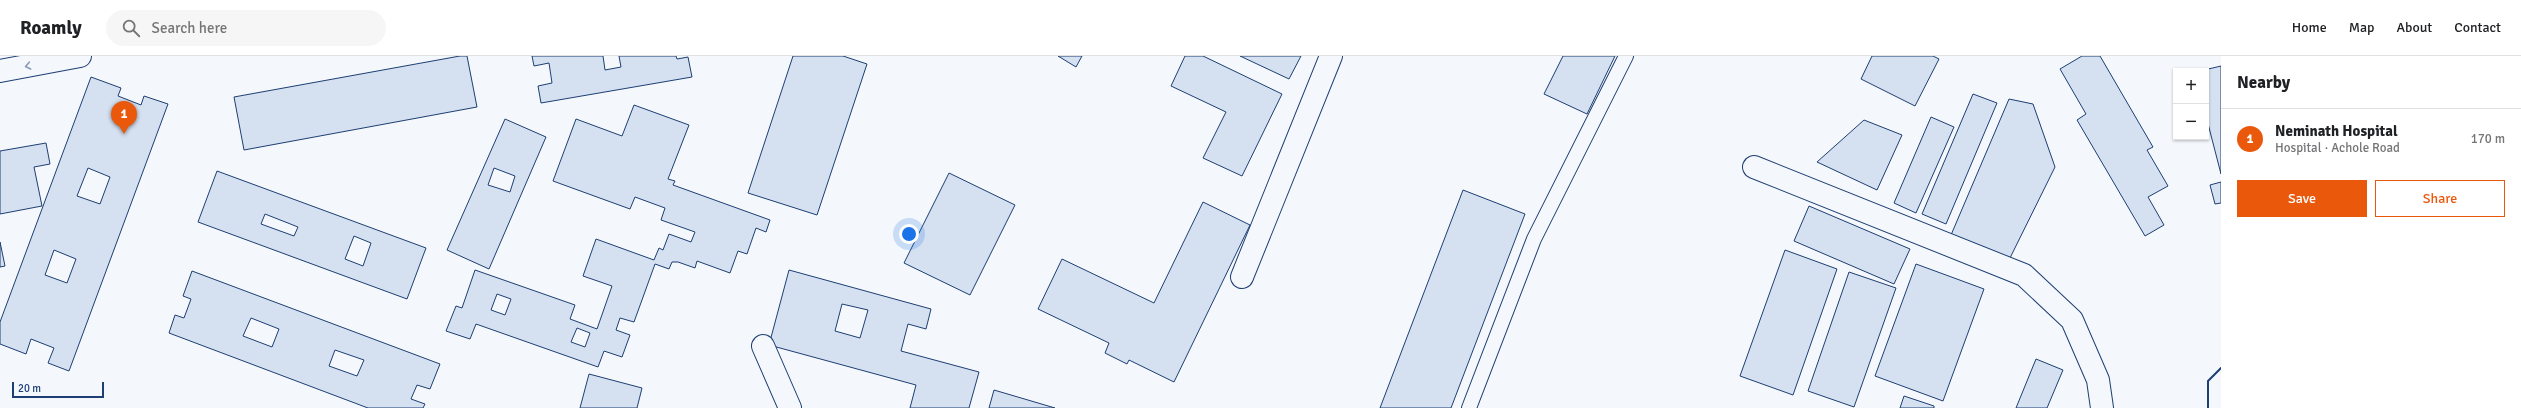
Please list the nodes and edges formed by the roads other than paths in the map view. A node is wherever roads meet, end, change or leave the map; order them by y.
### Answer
1 (80, 56) edge
2 (1331, 56) edge
3 (1626, 56) edge
4 (0, 71) edge
5 (1754, 167) dead end
6 (1242, 278) dead end
7 (763, 346) dead end
8 (790, 408) edge
9 (1469, 408) edge
10 (2102, 408) edge

1 -> 4 street
2 - 6 street
3 - 9 lane
5 - 10 street
7 - 8 street

